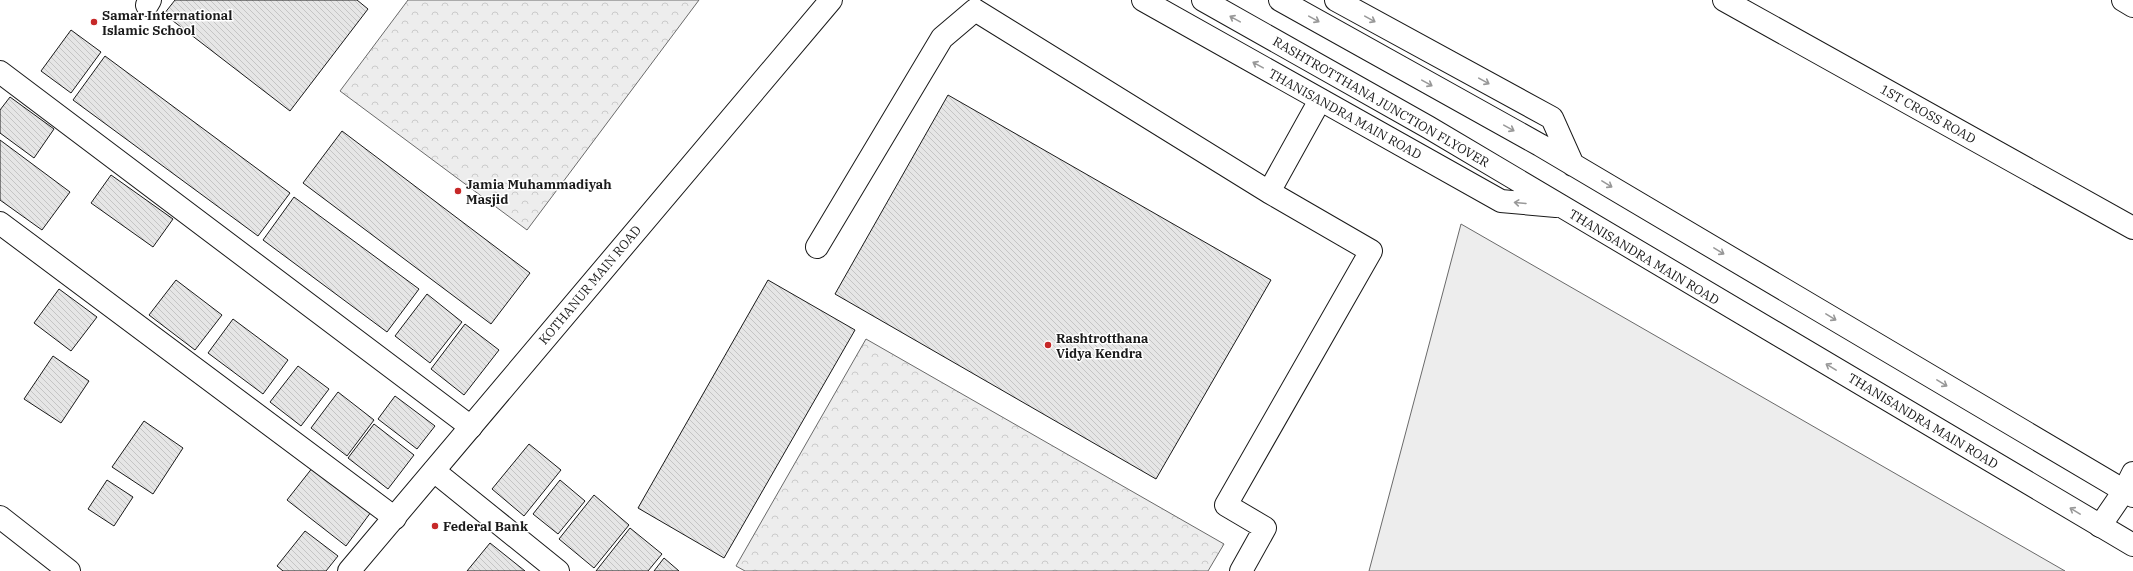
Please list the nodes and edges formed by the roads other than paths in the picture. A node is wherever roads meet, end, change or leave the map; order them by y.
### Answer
1 (831, 0) edge
2 (1143, 0) edge
3 (1203, 0) edge
4 (1280, 0) edge
5 (1336, 0) edge
6 (1724, 0) edge
7 (2122, 0) edge
8 (2133, 6) edge
9 (0, 72) edge
10 (1320, 100) junction
11 (1573, 165) junction
12 (1269, 192) junction
13 (1559, 206) junction
14 (0, 223) edge
15 (2133, 228) edge
16 (817, 247) dead end
17 (471, 427) junction
18 (434, 471) junction
19 (2130, 487) edge
20 (0, 517) edge
21 (395, 518) junction
22 (2100, 526) junction
23 (2133, 545) edge
24 (358, 568) edge
25 (69, 571) edge
26 (558, 571) edge
27 (1241, 571) edge

1 - 17 main road, KOTHANUR MAIN ROAD
10 -> 2 main road, THANISANDRA MAIN ROAD
13 -> 3 main road, RASHTROTTHANA JUNCTION FLYOVER
4 -> 11 main road
5 -> 11 main road
6 - 15 main road, 1ST CROSS ROAD
7 - 8 main road
9 - 17 main road
10 - 12 main road
13 -> 10 main road, THANISANDRA MAIN ROAD
11 -> 19 main road
12 - 16 main road
12 - 27 main road
22 -> 13 main road, THANISANDRA MAIN ROAD
14 - 21 main road
17 - 18 main road, KOTHANUR MAIN ROAD
18 - 21 main road, KOTHANUR MAIN ROAD
18 - 26 main road
19 - 22 main road
20 - 25 main road
21 - 24 main road, KOTHANUR MAIN ROAD
22 - 23 main road, THANISANDRA MAIN ROAD

